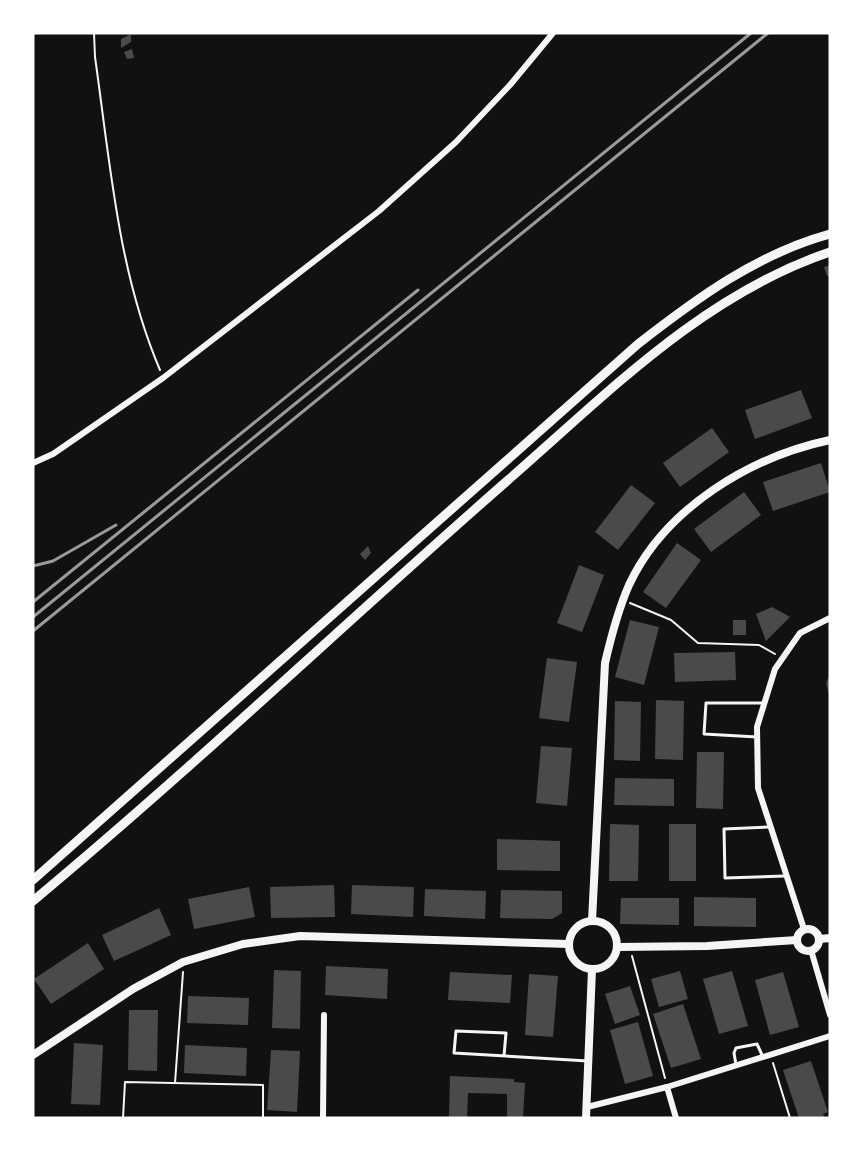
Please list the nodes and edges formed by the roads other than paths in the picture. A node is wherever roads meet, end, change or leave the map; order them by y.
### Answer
1 (553, 33) edge
2 (830, 234) edge
3 (830, 252) edge
4 (830, 440) edge
5 (33, 463) edge
6 (830, 618) edge
7 (764, 704) junction
8 (757, 738) junction
9 (770, 827) junction
10 (785, 876) junction
11 (33, 880) edge
12 (33, 902) edge
13 (592, 921) junction
14 (804, 929) junction
15 (830, 938) edge
16 (819, 939) junction
17 (796, 940) junction
18 (569, 944) junction
19 (617, 947) junction
20 (811, 950) junction
21 (592, 969) junction
22 (324, 1015) dead end
23 (830, 1015) edge
24 (830, 1036) edge
25 (33, 1055) edge
26 (504, 1056) junction
27 (763, 1059) junction
28 (588, 1061) junction
29 (737, 1066) junction
30 (667, 1087) junction
31 (587, 1107) junction
32 (322, 1118) edge
33 (586, 1118) edge
34 (676, 1118) edge

1 - 5 street
2 - 11 main road
3 - 12 main road
4 - 13 street
6 - 7 street
7 - 8 street
7 - 8 lane
8 - 9 street
9 - 10 street
9 - 10 lane
10 - 14 street
13 - 18 street
13 - 19 street
14 - 16 street
14 - 17 street
15 - 16 street
16 - 20 street
17 - 19 street
17 - 20 street
18 - 21 street
18 - 25 street
19 - 21 street
20 - 23 street
21 - 28 street
22 - 32 street
24 - 27 street
26 - 26 lane
26 - 28 lane
27 - 29 street
27 - 29 lane
28 - 31 street
29 - 30 street
30 - 31 street
30 - 34 street
31 - 33 street

